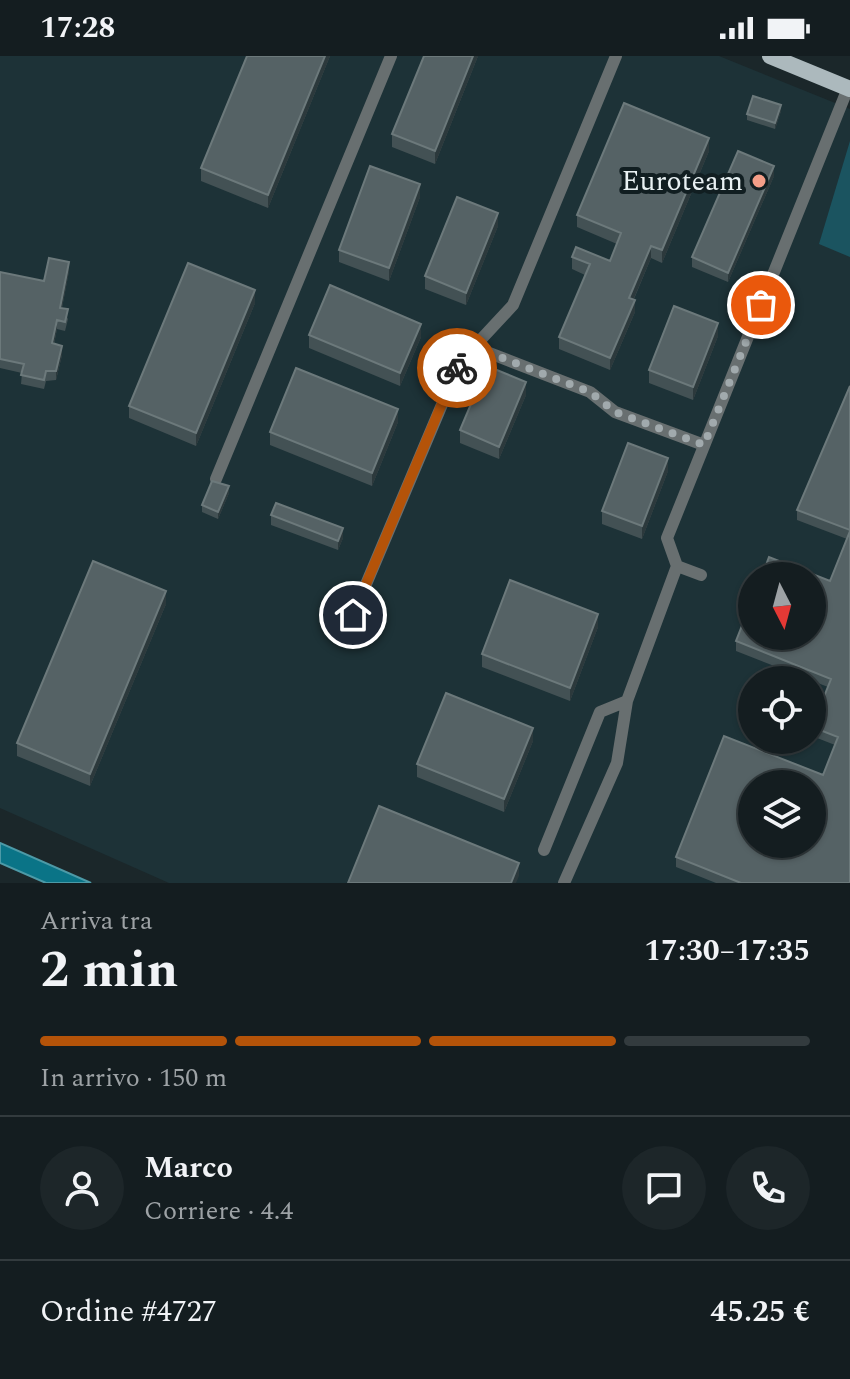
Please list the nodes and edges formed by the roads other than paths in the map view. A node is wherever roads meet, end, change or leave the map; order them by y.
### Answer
1 (391, 56) edge
2 (616, 56) edge
3 (770, 56) edge
4 (849, 88) edge
5 (474, 347) junction
6 (704, 445) junction
7 (216, 479) edge
8 (677, 566) junction
9 (701, 575) dead end
10 (353, 615) dead end
11 (627, 701) junction
12 (544, 850) dead end
13 (564, 883) edge

1 - 7 street
2 - 5 street
3 - 4 main road
4 - 6 street
5 - 6 street
5 - 10 street
6 - 8 street
8 - 9 street
8 - 11 street
11 - 12 street
11 - 13 street

